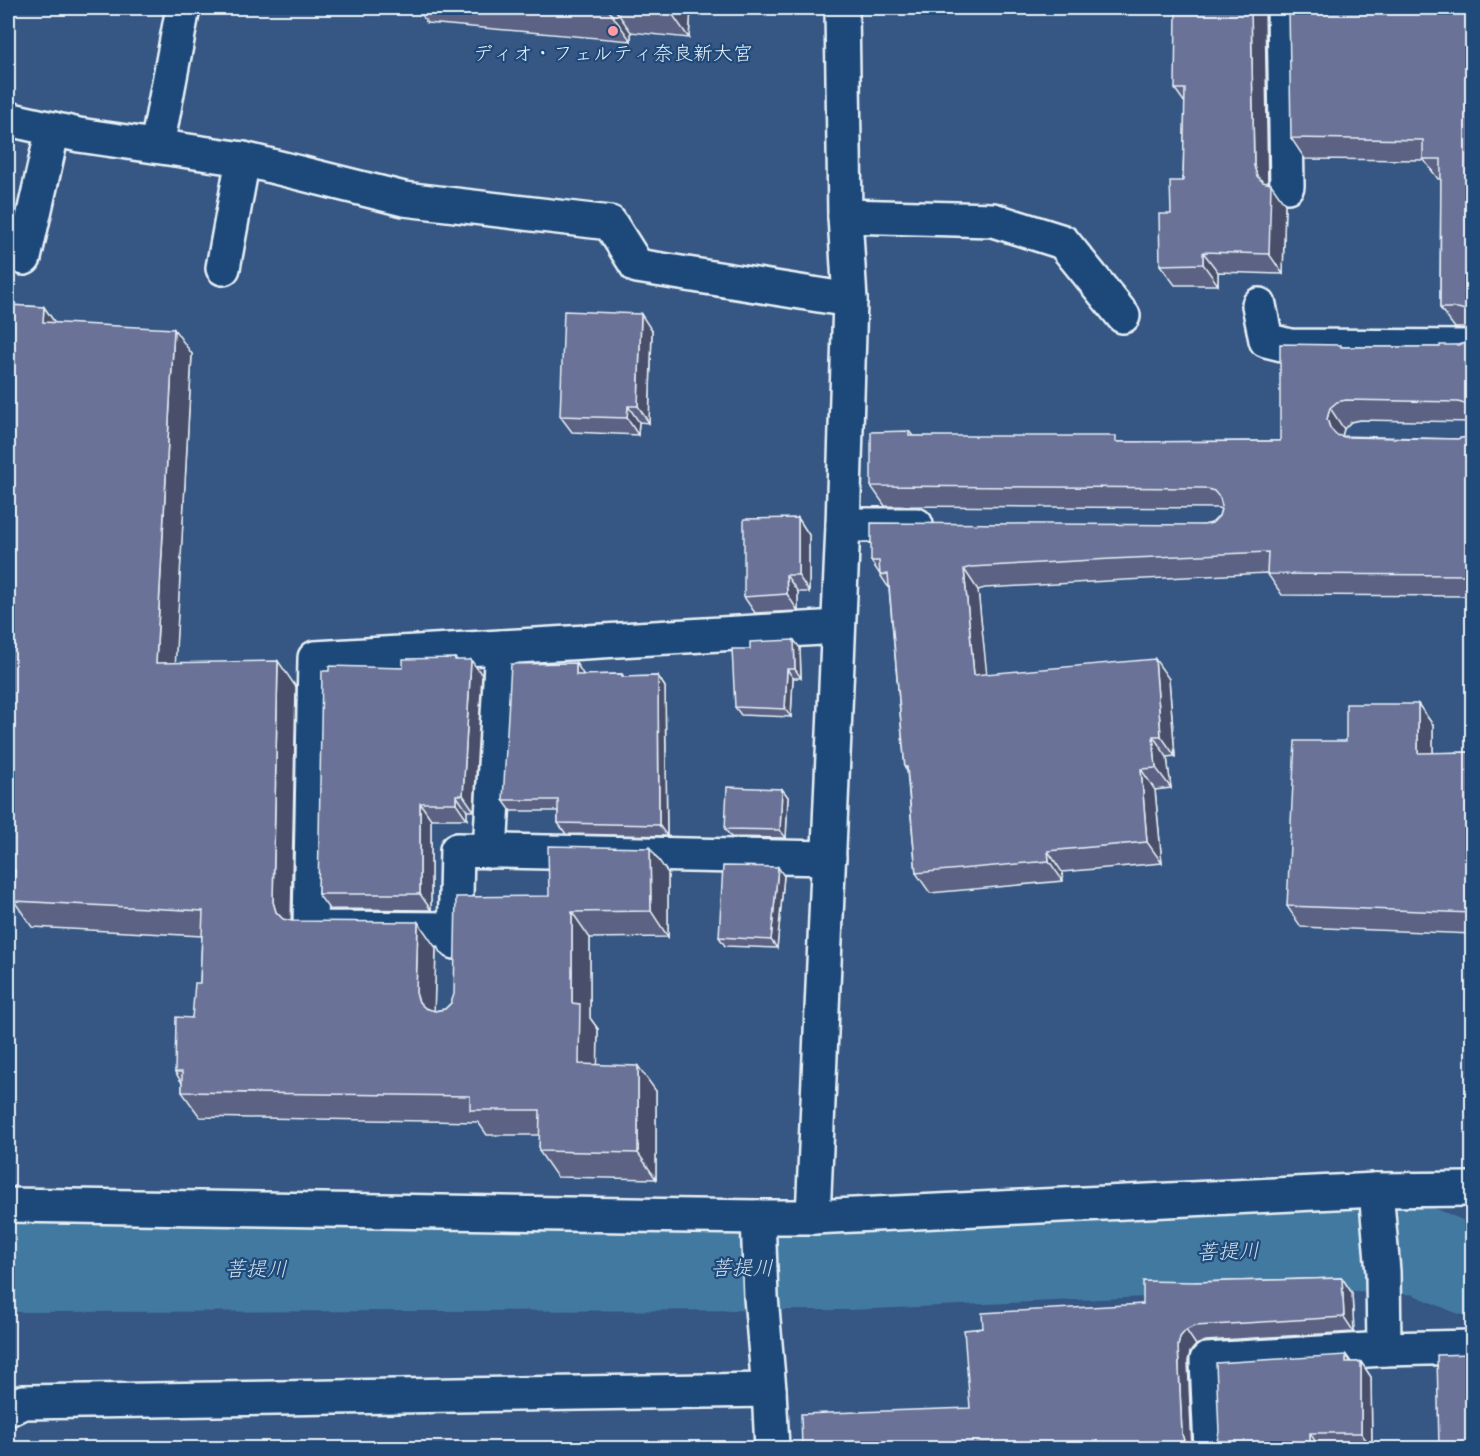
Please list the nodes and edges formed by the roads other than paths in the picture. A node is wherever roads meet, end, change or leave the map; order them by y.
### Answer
1 (183, 8) edge
2 (842, 8) edge
3 (1284, 8) edge
4 (8, 118) edge
5 (53, 129) junction
6 (157, 146) junction
7 (243, 159) junction
8 (1287, 186) dead end
9 (845, 216) junction
10 (24, 258) dead end
11 (223, 268) dead end
12 (850, 300) junction
13 (1259, 305) dead end
14 (1123, 316) dead end
15 (1473, 347) edge
16 (843, 525) junction
17 (948, 525) edge
18 (838, 627) junction
19 (502, 647) junction
20 (490, 851) junction
21 (829, 858) junction
22 (456, 929) junction
23 (454, 974) edge
24 (1473, 1189) edge
25 (1377, 1201) junction
26 (8, 1205) edge
27 (813, 1217) junction
28 (759, 1228) junction
29 (1473, 1347) edge
30 (1384, 1349) junction
31 (769, 1390) junction
32 (8, 1408) edge
33 (772, 1449) edge
34 (1211, 1449) edge

1 - 6 street
2 - 9 street
3 - 8 street
4 - 5 street
5 - 6 street
5 - 10 street
6 - 7 street
7 - 11 street
7 - 12 street
9 - 12 street
9 - 14 street
12 - 16 street
13 - 15 street
16 - 17 street
16 - 18 street
18 - 19 street
18 - 21 street
19 - 20 street
19 - 22 street
20 - 21 street
20 - 22 street
21 - 27 street
22 - 23 street
24 - 25 street
25 - 27 street
25 - 30 street
26 - 28 street
27 - 28 street
28 - 31 street
29 - 30 street
30 - 34 street
31 - 32 street
31 - 33 street

